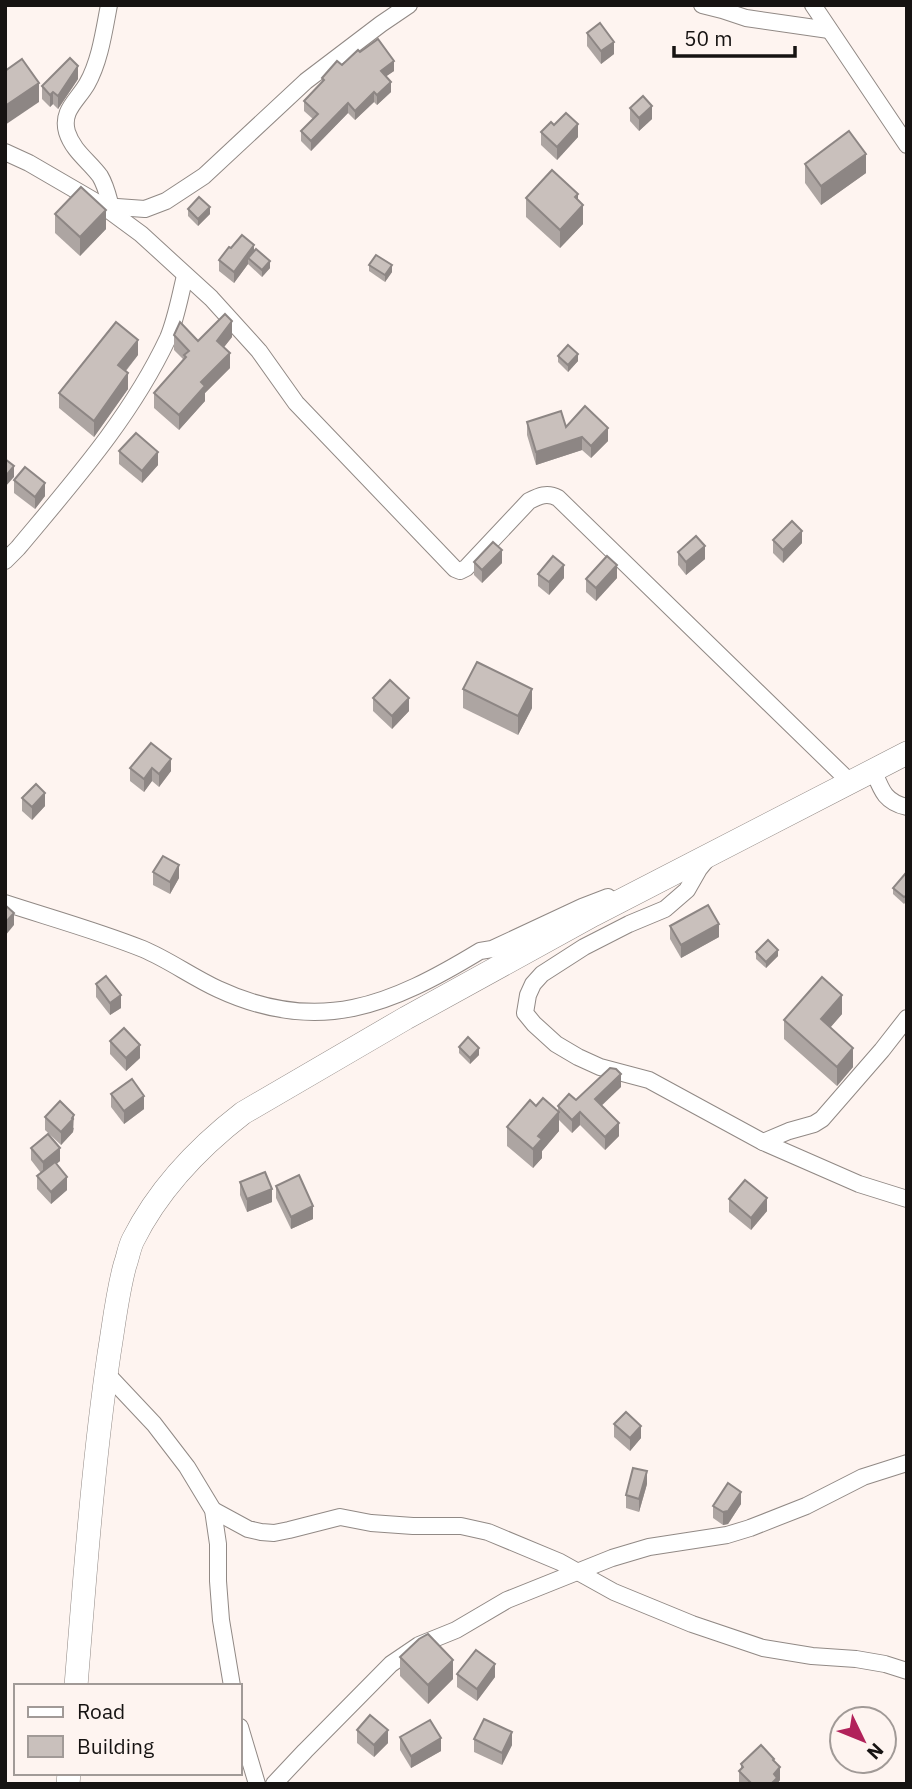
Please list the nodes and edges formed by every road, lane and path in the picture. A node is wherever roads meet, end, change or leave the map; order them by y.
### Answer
1 (109, 5) edge
2 (409, 5) edge
3 (702, 5) edge
4 (813, 5) edge
5 (829, 30) junction
6 (906, 140) edge
7 (5, 152) edge
8 (107, 206) junction
9 (185, 276) junction
10 (5, 561) edge
11 (907, 753) edge
12 (873, 769) junction
13 (849, 782) junction
14 (907, 807) edge
15 (712, 854) junction
16 (647, 887) junction
17 (5, 903) edge
18 (907, 1018) edge
19 (763, 1142) junction
20 (907, 1199) edge
21 (106, 1373) junction
22 (907, 1463) edge
23 (213, 1510) junction
24 (580, 1573) junction
25 (907, 1671) edge
26 (76, 1684) edge
27 (232, 1684) edge
28 (242, 1734) edge
29 (257, 1784) edge
30 (274, 1784) edge

1 - 8 street
2 - 8 street
3 - 5 street
4 - 5 street
5 - 6 street
7 - 8 street
8 - 9 street
9 - 10 street
9 - 13 street
11 - 12 street
12 - 13 street
12 - 14 street
13 - 15 street
15 - 16 street
15 - 19 street
16 - 17 street
16 - 21 street
18 - 19 street
19 - 20 street
21 - 23 street
21 - 26 street
22 - 24 street
23 - 24 street
23 - 27 street
24 - 25 street
24 - 30 street
28 - 29 street

